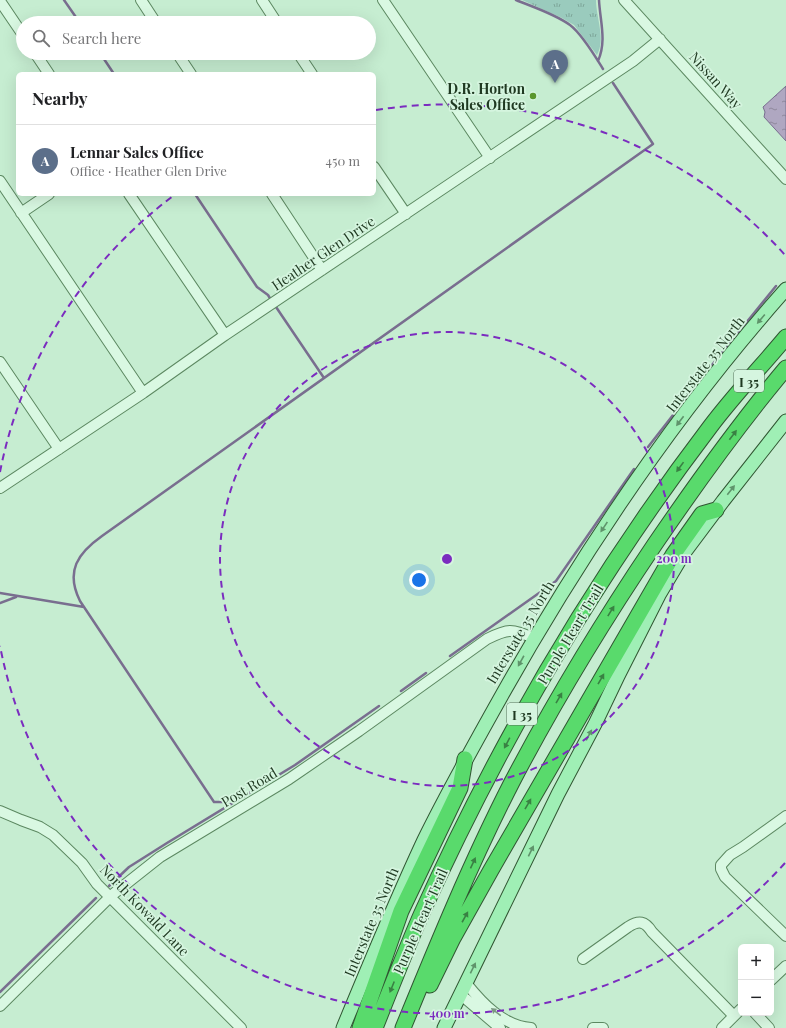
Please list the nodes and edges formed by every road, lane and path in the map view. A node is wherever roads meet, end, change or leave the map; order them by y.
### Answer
1 (141, 0) edge
2 (262, 0) edge
3 (383, 0) edge
4 (624, 0) edge
5 (0, 1) edge
6 (151, 16) edge
7 (272, 16) edge
8 (16, 25) edge
9 (660, 39) junction
10 (40, 60) edge
11 (182, 60) edge
12 (303, 60) edge
13 (48, 72) edge
14 (190, 72) edge
15 (311, 72) edge
16 (490, 158) junction
17 (376, 170) edge
18 (786, 179) edge
19 (0, 181) edge
20 (46, 196) edge
21 (130, 196) edge
22 (273, 196) edge
23 (21, 212) junction
24 (406, 214) junction
25 (322, 270) junction
26 (786, 289) edge
27 (225, 335) junction
28 (786, 337) edge
29 (0, 362) edge
30 (786, 368) edge
31 (143, 393) junction
32 (786, 421) edge
33 (59, 449) junction
34 (0, 488) edge
35 (716, 510) junction
36 (534, 638) junction
37 (465, 759) junction
38 (0, 811) edge
39 (786, 816) edge
40 (110, 896) junction
41 (786, 936) edge
42 (583, 959) dead end
43 (786, 966) edge
44 (774, 977) edge
45 (463, 988) junction
46 (0, 1006) edge
47 (738, 1013) edge
48 (757, 1016) edge
49 (241, 1028) edge
50 (343, 1028) edge
51 (360, 1028) edge
52 (375, 1028) edge
53 (403, 1028) edge
54 (411, 1028) edge
55 (444, 1028) edge
56 (500, 1028) edge
57 (531, 1028) edge
58 (593, 1028) edge
59 (602, 1028) edge
60 (722, 1028) edge
61 (769, 1028) edge

1 - 6 street
2 - 7 street
3 - 16 street
4 - 9 street, Nissan Way
5 - 8 street
9 - 16 street, Heather Glen Drive
9 - 18 street, Nissan Way
10 - 13 street
11 - 14 street
12 - 15 street
16 - 24 street, Heather Glen Drive
17 - 24 street
19 - 23 street
20 - 23 street
21 - 27 street
22 - 25 street
23 - 31 street
24 - 25 street, Heather Glen Drive
25 - 27 street, Heather Glen Drive
26 -> 36 main road, Interstate 35 North
27 - 31 street, Heather Glen Drive
28 -> 52 highway, Purple Heart Trail / I 35
29 - 33 street
53 -> 30 highway, Purple Heart Trail / I 35
31 - 33 street, Heather Glen Drive
35 -> 32 main road
33 - 34 street, Heather Glen Drive
45 -> 35 main road
54 -> 35 highway
36 -> 37 main road, Interstate 35 North
36 - 40 street, Post Road
37 - 50 main road, Interstate 35 North
37 - 51 highway
38 - 40 street, North Kowald Lane
39 - 41 street
40 - 46 street, Post Road
40 - 49 street, North Kowald Lane
42 - 47 street
43 - 44 street
45 - 55 main road
45 - 56 street
57 -> 45 street
47 - 60 street
48 - 61 street
58 - 59 street

